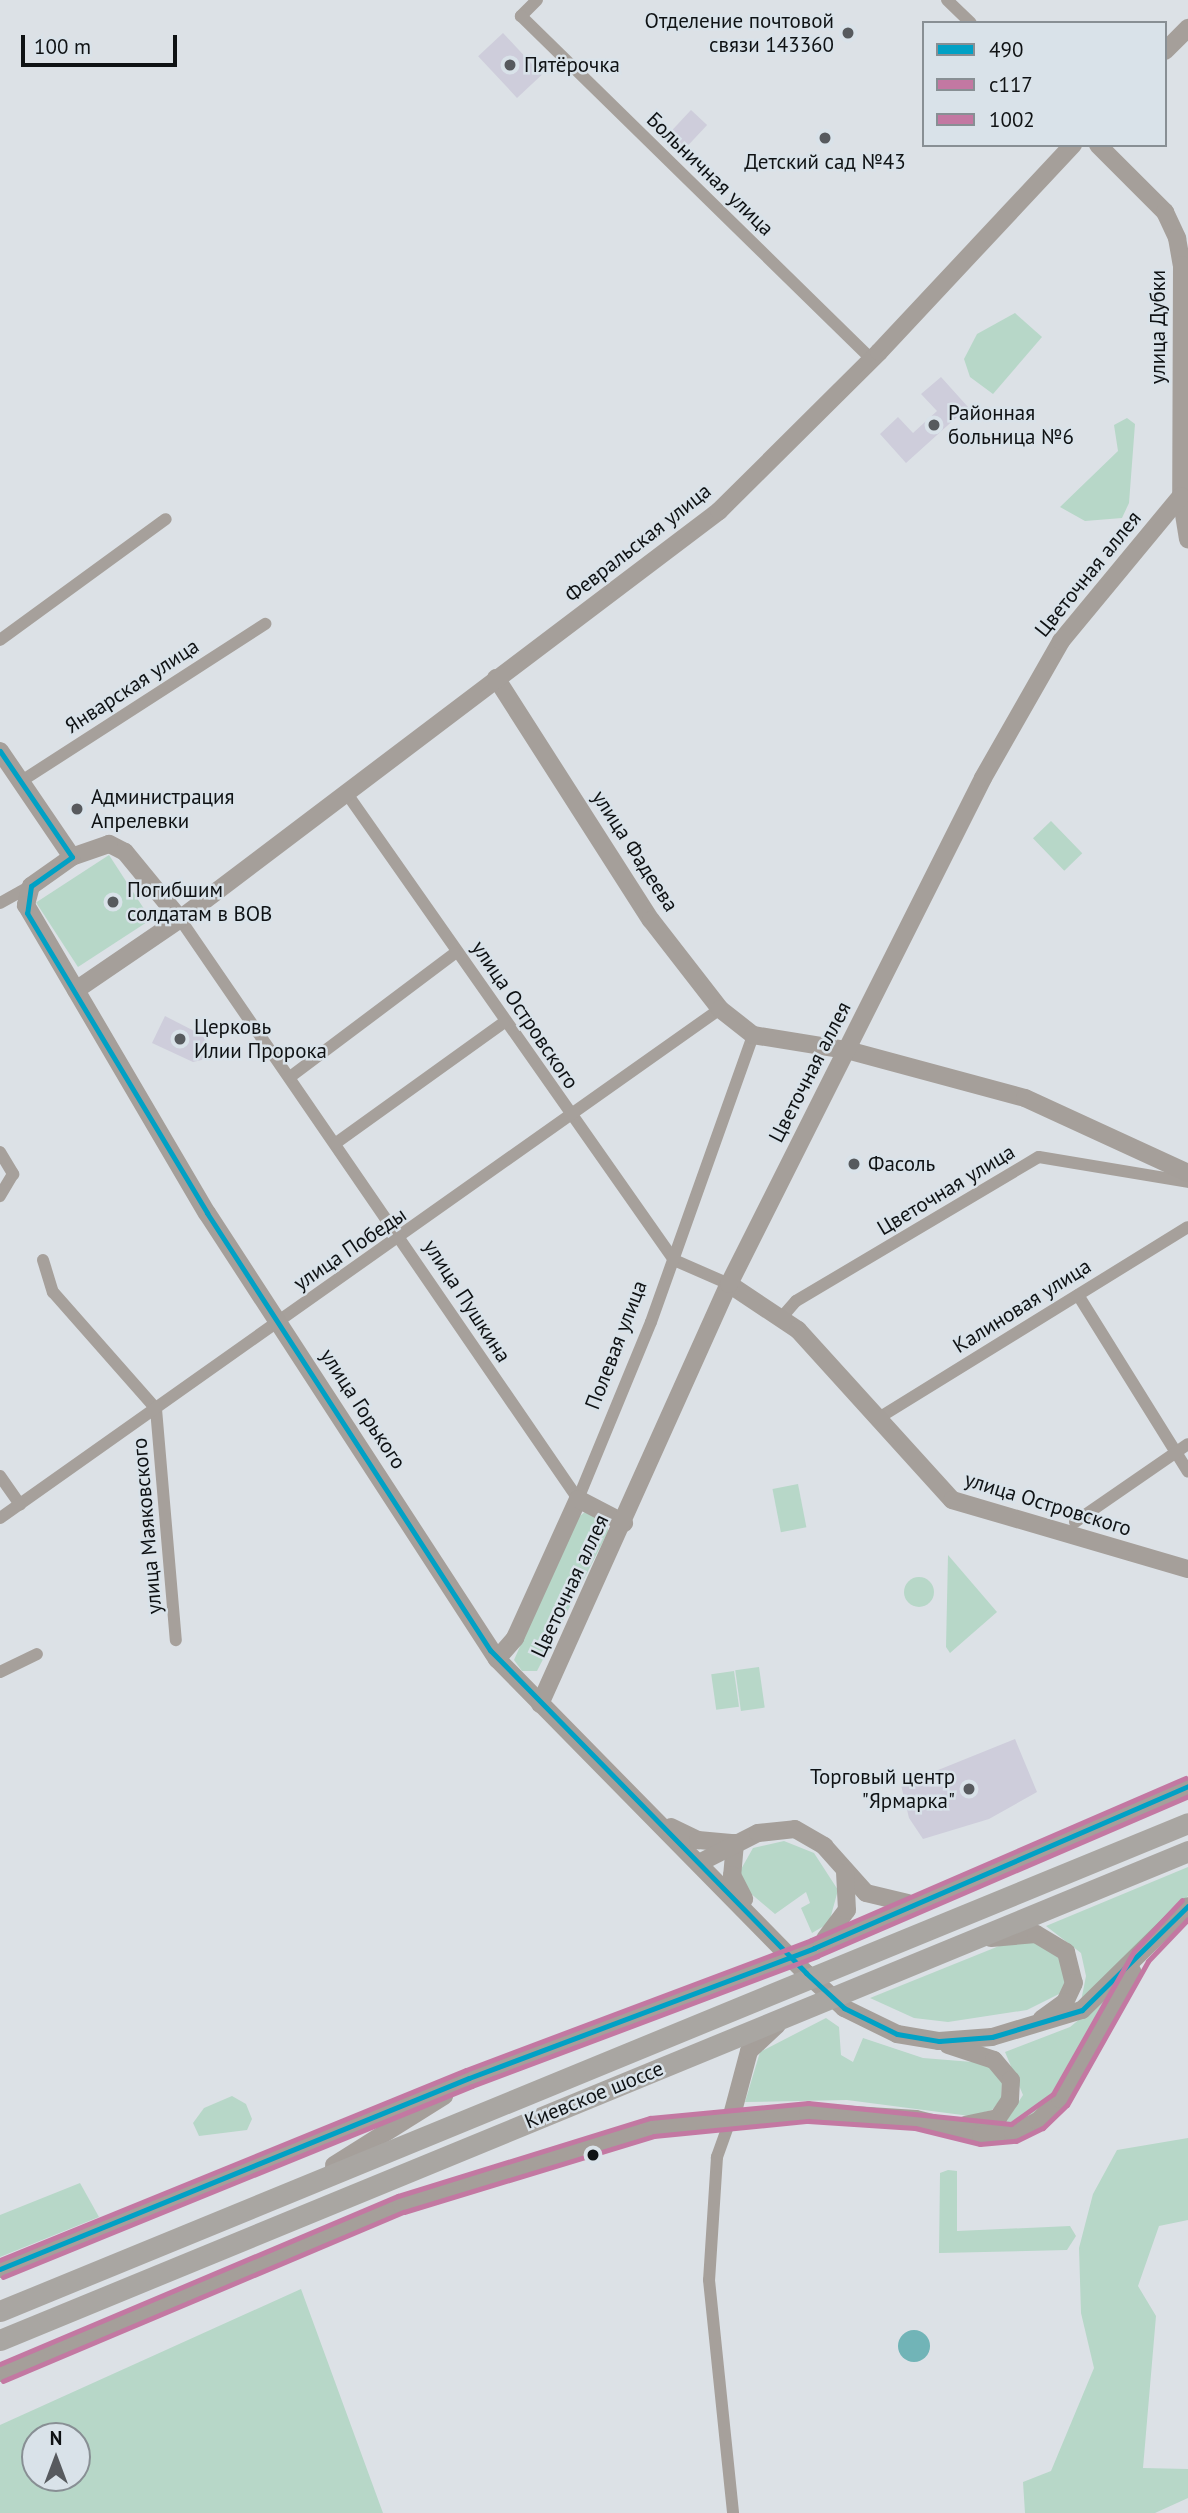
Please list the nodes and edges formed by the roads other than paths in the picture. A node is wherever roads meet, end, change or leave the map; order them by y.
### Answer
1 (537, 0) edge
2 (947, 0) edge
3 (969, 21) edge
4 (1188, 27) edge
5 (1167, 49) edge
6 (1071, 147) edge
7 (1100, 147) edge
8 (872, 360) junction
9 (1181, 496) junction
10 (166, 519) dead end
11 (1188, 539) edge
12 (265, 624) dead end
13 (0, 640) edge
14 (496, 678) junction
15 (0, 751) edge
16 (20, 782) junction
17 (345, 791) junction
18 (72, 856) junction
19 (31, 886) junction
20 (0, 903) edge
21 (180, 919) junction
22 (455, 953) junction
23 (76, 990) junction
24 (720, 1009) junction
25 (503, 1023) junction
26 (753, 1035) junction
27 (847, 1050) junction
28 (290, 1077) junction
29 (570, 1121) junction
30 (336, 1143) junction
31 (0, 1152) edge
32 (1188, 1173) edge
33 (1188, 1182) edge
34 (4, 1192) edge
35 (1188, 1227) edge
36 (402, 1237) junction
37 (43, 1260) dead end
38 (674, 1260) junction
39 (729, 1284) junction
40 (1078, 1295) junction
41 (782, 1317) junction
42 (277, 1321) junction
43 (156, 1409) junction
44 (877, 1419) junction
45 (1188, 1444) edge
46 (1177, 1452) junction
47 (1188, 1472) edge
48 (0, 1476) edge
49 (578, 1499) junction
50 (20, 1505) junction
51 (0, 1518) edge
52 (1075, 1522) dead end
53 (624, 1523) junction
54 (1188, 1569) edge
55 (176, 1640) dead end
56 (37, 1654) dead end
57 (497, 1659) junction
58 (0, 1672) edge
59 (540, 1704) junction
60 (1188, 1786) edge
61 (656, 1818) junction
62 (1188, 1823) edge
63 (735, 1843) junction
64 (1188, 1851) edge
65 (699, 1863) junction
66 (845, 1873) junction
67 (915, 1903) junction
68 (1188, 1906) edge
69 (768, 1934) junction
70 (963, 1945) junction
71 (814, 1948) junction
72 (1141, 1956) junction
73 (791, 2013) junction
74 (1027, 2028) junction
75 (939, 2041) junction
76 (469, 2078) junction
77 (732, 2115) junction
78 (944, 2125) junction
79 (298, 2186) junction
80 (0, 2269) edge
81 (0, 2311) edge
82 (0, 2340) edge
83 (0, 2373) edge
84 (733, 2513) edge

1 - 8 street, Больничная улица
2 - 3 street
4 - 5 main road
6 - 8 main road, Февральская улица
7 - 9 main road, улица Дубки
8 - 14 main road, Февральская улица
9 - 11 main road, улица Дубки
9 - 27 main road, Цветочная аллея
10 - 13 street
12 - 16 street, Январская улица
14 - 17 main road, Февральская улица
14 - 24 main road, улица Фадеева
15 - 16 main road
16 - 18 main road
17 - 21 main road, Февральская улица
17 - 22 street, улица Островского
18 - 19 main road
18 - 21 main road
19 - 20 street
19 - 23 main road, улица Горького
21 - 23 main road, Февральская улица
21 - 28 street, улица Пушкина
22 - 25 street, улица Островского
22 - 28 street
23 - 42 main road, улица Горького
24 - 26 main road, улица Фадеева
24 - 29 street, улица Победы
25 - 29 street, улица Островского
25 - 30 street
26 - 27 main road
26 - 38 street, Полевая улица
27 - 32 main road
27 - 39 main road, Цветочная аллея
28 - 30 street, улица Пушкина
29 - 36 street, улица Победы
29 - 38 street, улица Островского
30 - 36 street, улица Пушкина
31 - 34 street
33 - 41 street, Цветочная улица
35 - 40 street, Калиновая улица
36 - 42 street, улица Победы
36 - 49 street, улица Пушкина
37 - 43 street
38 - 39 street
38 - 49 street, Полевая улица
39 - 41 main road, улица Островского
39 - 53 main road, Цветочная аллея
40 - 44 street, Калиновая улица
40 - 46 street
41 - 44 main road, улица Островского
42 - 43 street, улица Победы
42 - 57 main road, улица Горького
43 - 50 street, улица Победы
43 - 55 street, улица Маяковского
44 - 54 main road, улица Островского
45 - 46 street
46 - 47 street
46 - 52 street
48 - 50 street
49 - 53 main road
49 - 57 main road, Полевая улица
50 - 51 street, улица Победы
53 - 59 main road, Цветочная аллея
56 - 58 street
57 - 59 main road, улица Горького
59 - 61 main road, улица Горького
60 - 67 main road
61 - 63 main road
61 - 65 main road
62 - 79 highway, Киевское шоссе
63 - 65 main road
63 - 66 main road
63 - 69 main road
64 - 70 highway, Киевское шоссе
65 - 69 main road
66 - 67 main road
66 - 71 main road
67 - 71 main road
68 - 72 main road
69 - 75 main road
70 - 73 highway, Киевское шоссе
70 - 74 main road
71 - 76 main road
72 - 74 main road
72 - 78 main road
73 - 77 main road
73 - 82 highway, Киевское шоссе
74 - 75 main road
75 - 78 main road
76 - 79 main road
76 - 80 main road
77 - 78 main road
77 - 83 main road
77 - 84 street
79 - 81 highway, Киевское шоссе

